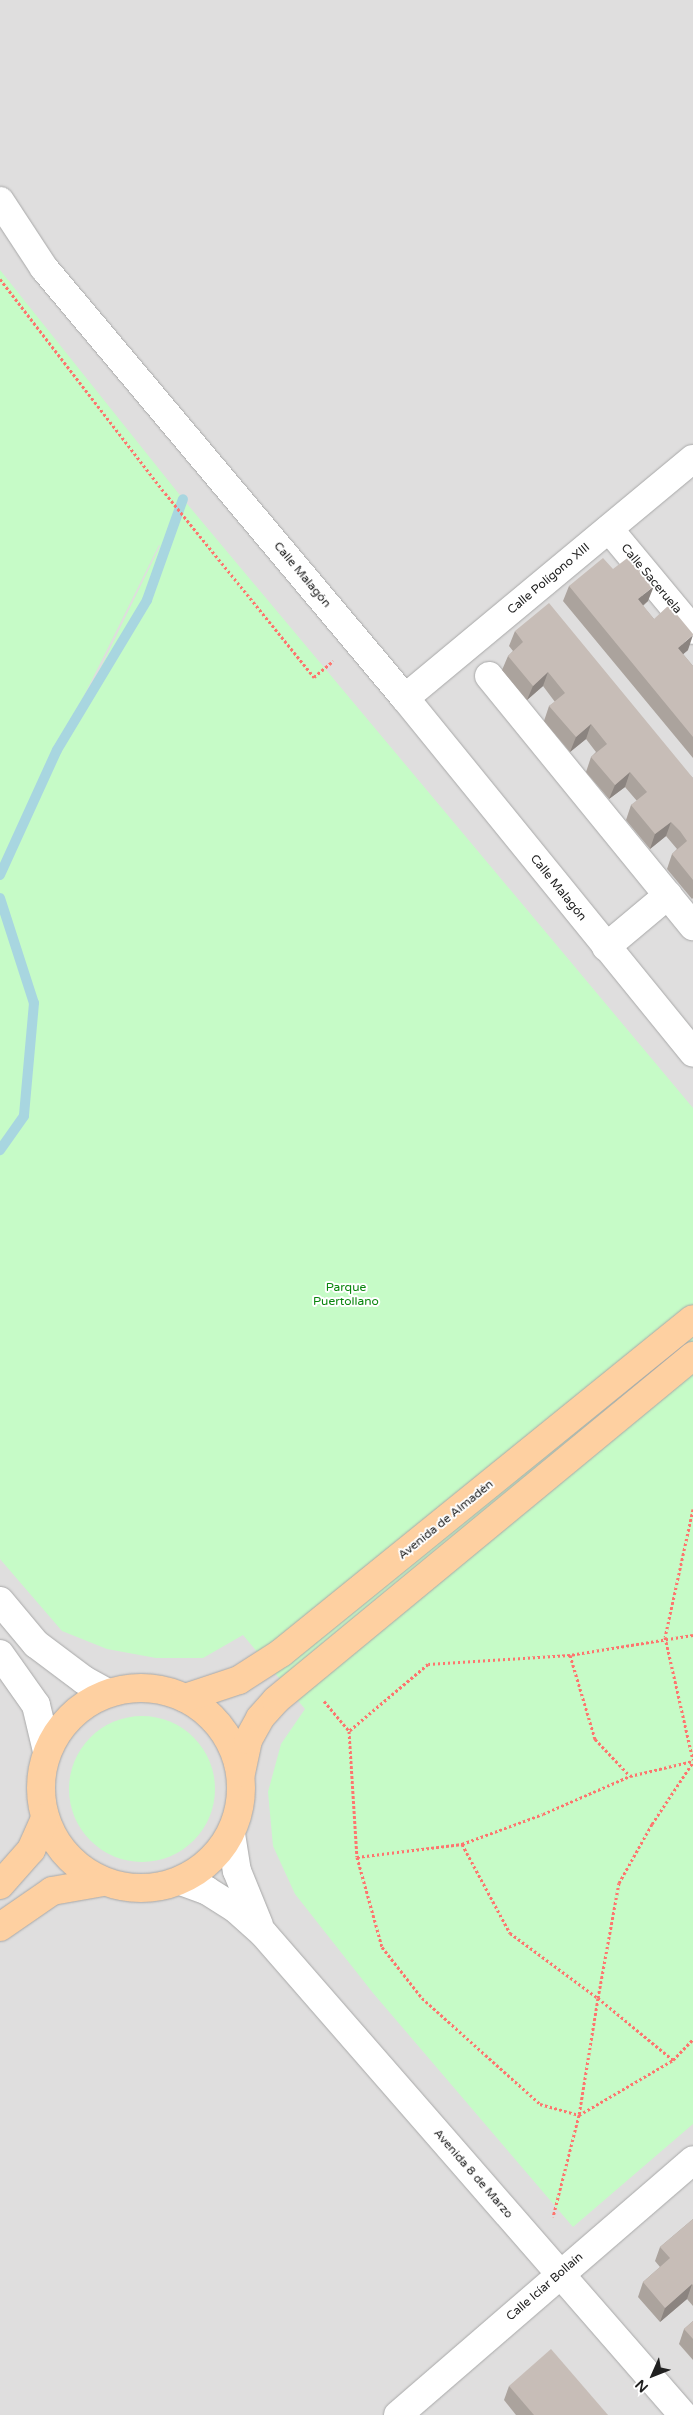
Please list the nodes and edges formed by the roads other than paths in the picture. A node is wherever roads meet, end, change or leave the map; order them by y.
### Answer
1 (0, 201) edge
2 (693, 459) edge
3 (609, 529) junction
4 (693, 630) edge
5 (489, 676) dead end
6 (405, 698) junction
7 (668, 896) junction
8 (693, 926) edge
9 (606, 947) junction
10 (693, 1053) edge
11 (693, 1319) edge
12 (693, 1356) edge
13 (0, 1602) edge
14 (0, 1654) edge
15 (107, 1693) junction
16 (185, 1698) junction
17 (47, 1751) junction
18 (241, 1773) junction
19 (45, 1818) junction
20 (231, 1834) junction
21 (181, 1881) junction
22 (103, 1882) junction
23 (0, 1885) edge
24 (0, 1927) edge
25 (263, 1933) junction
26 (693, 2160) edge
27 (560, 2274) junction
28 (415, 2409) edge
29 (683, 2415) edge

1 - 6 street, Calle Malagón
2 - 3 street, Calle Polígono XIII
3 - 4 street, Calle Saceruela
3 - 6 street, Calle Polígono XIII
5 - 7 street
6 - 9 street, Calle Malagón
7 - 8 street
7 - 9 street
9 - 10 street, Calle Malagón
11 - 16 main road, Avenida de Almadén
12 - 18 main road
13 - 15 street
14 - 17 street
15 - 16 main road
15 - 17 main road
16 - 18 main road
17 - 19 main road
18 - 20 main road
19 - 22 main road
19 - 23 main road
20 - 21 main road
20 - 25 street, Avenida 8 de Marzo
21 - 22 main road
21 - 25 street, Avenida 8 de Marzo
22 - 24 main road
25 - 27 street, Avenida 8 de Marzo
26 - 27 street, Calle Icíar Bollaín
27 - 28 street, Calle Icíar Bollaín
27 - 29 street, Avenida 8 de Marzo

